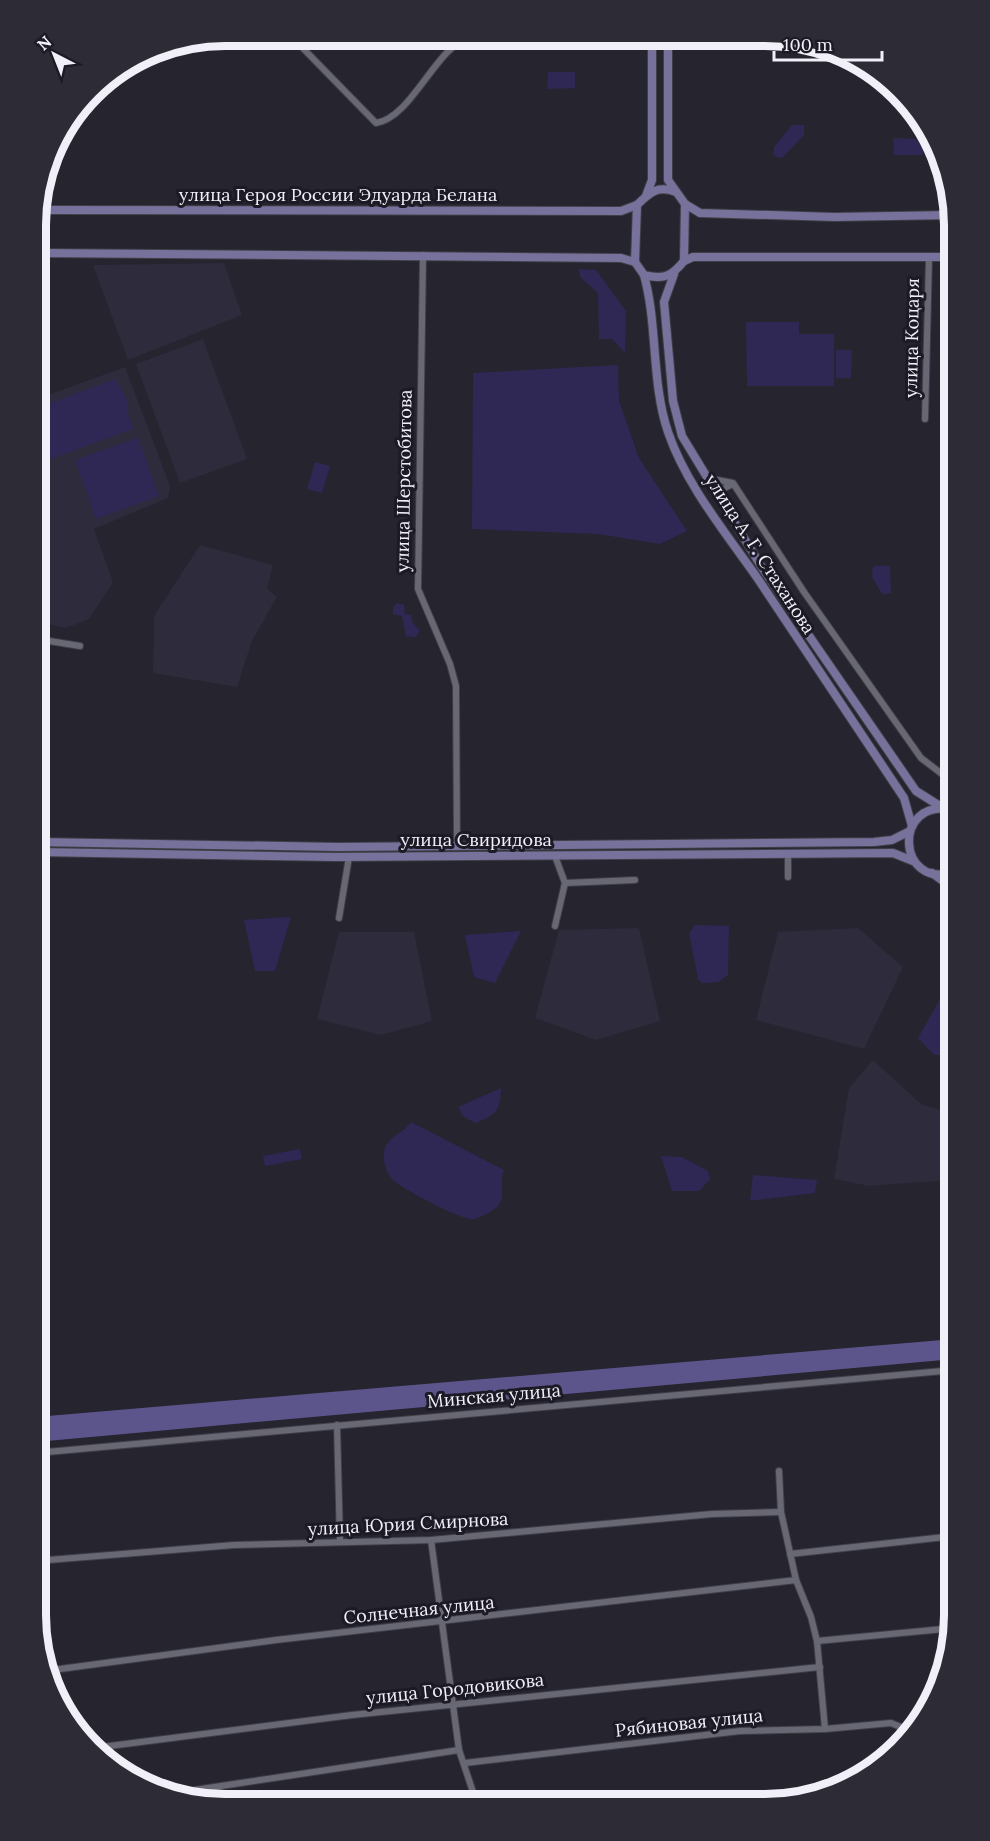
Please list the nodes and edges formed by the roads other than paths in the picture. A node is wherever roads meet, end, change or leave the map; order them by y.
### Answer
1 (302, 47) edge
2 (452, 47) edge
3 (652, 47) edge
4 (668, 47) edge
5 (676, 192) junction
6 (646, 196) junction
7 (684, 204) junction
8 (637, 205) junction
9 (48, 210) edge
10 (943, 215) edge
11 (47, 253) edge
12 (423, 255) junction
13 (929, 257) junction
14 (944, 257) edge
15 (684, 261) junction
16 (635, 262) junction
17 (674, 274) junction
18 (644, 275) junction
19 (925, 419) dead end
20 (705, 477) junction
21 (733, 483) junction
22 (714, 493) junction
23 (47, 641) edge
24 (80, 646) dead end
25 (944, 775) edge
26 (943, 808) joint
27 (911, 828) junction
28 (47, 842) edge
29 (457, 844) junction
30 (47, 852) edge
31 (788, 854) junction
32 (555, 856) junction
33 (350, 857) junction
34 (913, 861) junction
35 (932, 873) junction
36 (944, 874) edge
37 (788, 877) dead end
38 (635, 880) dead end
39 (944, 881) edge
40 (565, 883) junction
41 (339, 918) dead end
42 (555, 926) dead end
43 (943, 1372) edge
44 (337, 1425) junction
45 (47, 1452) edge
46 (779, 1471) dead end
47 (781, 1512) junction
48 (943, 1537) edge
49 (431, 1540) junction
50 (340, 1542) junction
51 (790, 1554) junction
52 (47, 1560) edge
53 (795, 1580) junction
54 (443, 1623) junction
55 (943, 1629) edge
56 (817, 1641) junction
57 (820, 1666) junction
58 (55, 1670) edge
59 (452, 1704) junction
60 (903, 1728) edge
61 (825, 1729) junction
62 (105, 1747) edge
63 (459, 1750) junction
64 (465, 1763) junction
65 (191, 1791) edge
66 (474, 1794) edge

1 - 2 street
3 - 6 street
4 - 5 street
5 - 6 street
5 - 7 street
6 - 8 street
7 - 10 street
7 - 15 street
8 - 9 street, улица Героя России Эдуарда Белана
8 - 16 street
11 - 12 street
12 - 16 street
12 - 29 street, улица Шерстобитова
13 - 14 street
13 - 15 street
13 - 19 street, улица Коцаря
15 - 17 street, улица А. Г. Стаханова
16 - 18 street
17 - 18 street
17 - 20 street, улица А. Г. Стаханова
18 - 27 street, улица А. Г. Стаханова
20 - 21 street
20 - 22 street, улица А. Г. Стаханова
21 - 22 street
21 - 25 street
22 - 26 street, улица А. Г. Стаханова
23 - 24 street
26 - 27 street, улица Свиридова
27 - 29 street, улица Свиридова
27 - 34 street, улица А. Г. Стаханова
28 - 29 street, улица Свиридова
30 - 33 street, улица Свиридова
31 - 32 street, улица Свиридова
31 - 34 street, улица Свиридова
31 - 37 street
32 - 33 street, улица Свиридова
32 - 40 street
33 - 41 street
34 - 35 street, улица Свиридова
35 - 36 street
35 - 39 street
38 - 40 street
40 - 42 street
43 - 44 street, Минская улица
44 - 45 street, Минская улица
44 - 50 street
46 - 47 street
47 - 49 street, улица Юрия Смирнова
47 - 51 street
48 - 51 street
49 - 50 street, улица Юрия Смирнова
49 - 54 street
50 - 52 street, улица Юрия Смирнова
51 - 53 street
53 - 54 street, Солнечная улица
53 - 56 street
54 - 58 street, Солнечная улица
54 - 59 street
55 - 56 street
56 - 57 street
57 - 59 street, улица Городовикова
57 - 61 street
59 - 62 street, улица Городовикова
59 - 63 street
60 - 61 street, Рябиновая улица
61 - 64 street, Рябиновая улица
63 - 64 street
63 - 65 street
64 - 66 street

